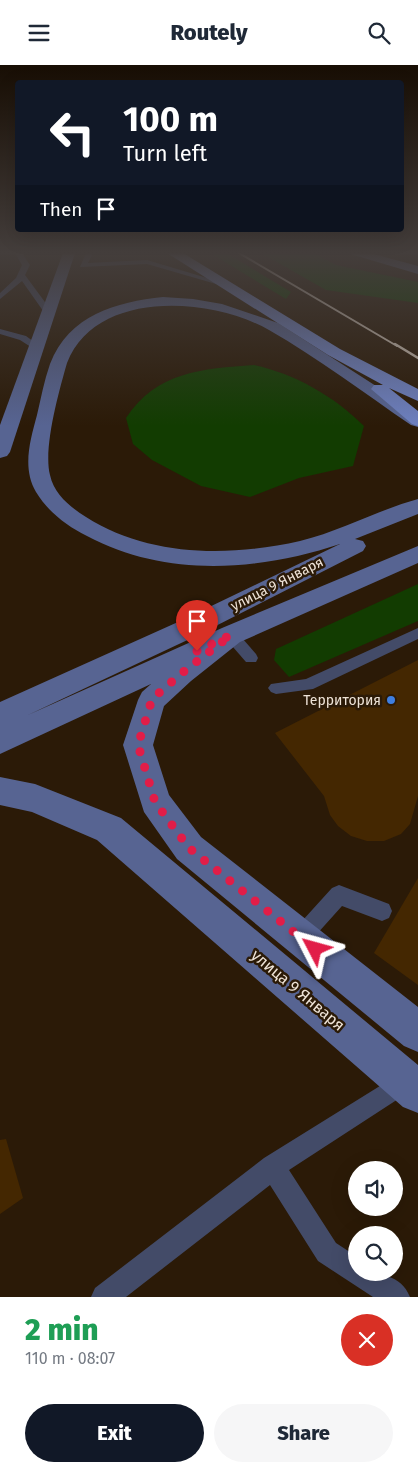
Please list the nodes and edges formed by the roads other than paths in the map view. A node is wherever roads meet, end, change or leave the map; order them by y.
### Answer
1 (47, 310) edge
2 (117, 310) edge
3 (229, 310) edge
4 (266, 310) edge
5 (49, 313) joint
6 (0, 331) edge
7 (37, 347) junction
8 (334, 352) junction
9 (418, 396) edge
10 (418, 420) edge
11 (0, 452) edge
12 (418, 506) edge
13 (418, 517) edge
14 (418, 554) edge
15 (418, 633) edge
16 (241, 647) junction
17 (276, 688) dead end
18 (4, 731) edge
19 (0, 791) edge
20 (382, 911) dead end
21 (300, 938) junction
22 (418, 1032) edge
23 (412, 1087) edge
24 (273, 1167) junction
25 (348, 1266) edge
26 (372, 1281) edge
27 (104, 1297) edge
28 (397, 1297) edge

1 - 5 lane
2 - 12 main road
3 - 10 main road
4 - 8 highway
5 - 7 main road
6 - 7 lane
7 - 11 main road
8 - 9 highway
8 - 10 highway
13 - 18 main road, улица 9 Января
14 - 16 main road
15 - 17 lane
16 - 18 main road
16 - 21 main road
19 - 23 main road, улица 9 Января
20 - 21 lane
21 - 22 main road
23 - 24 lane
24 - 25 lane
24 - 27 lane
26 - 28 lane

